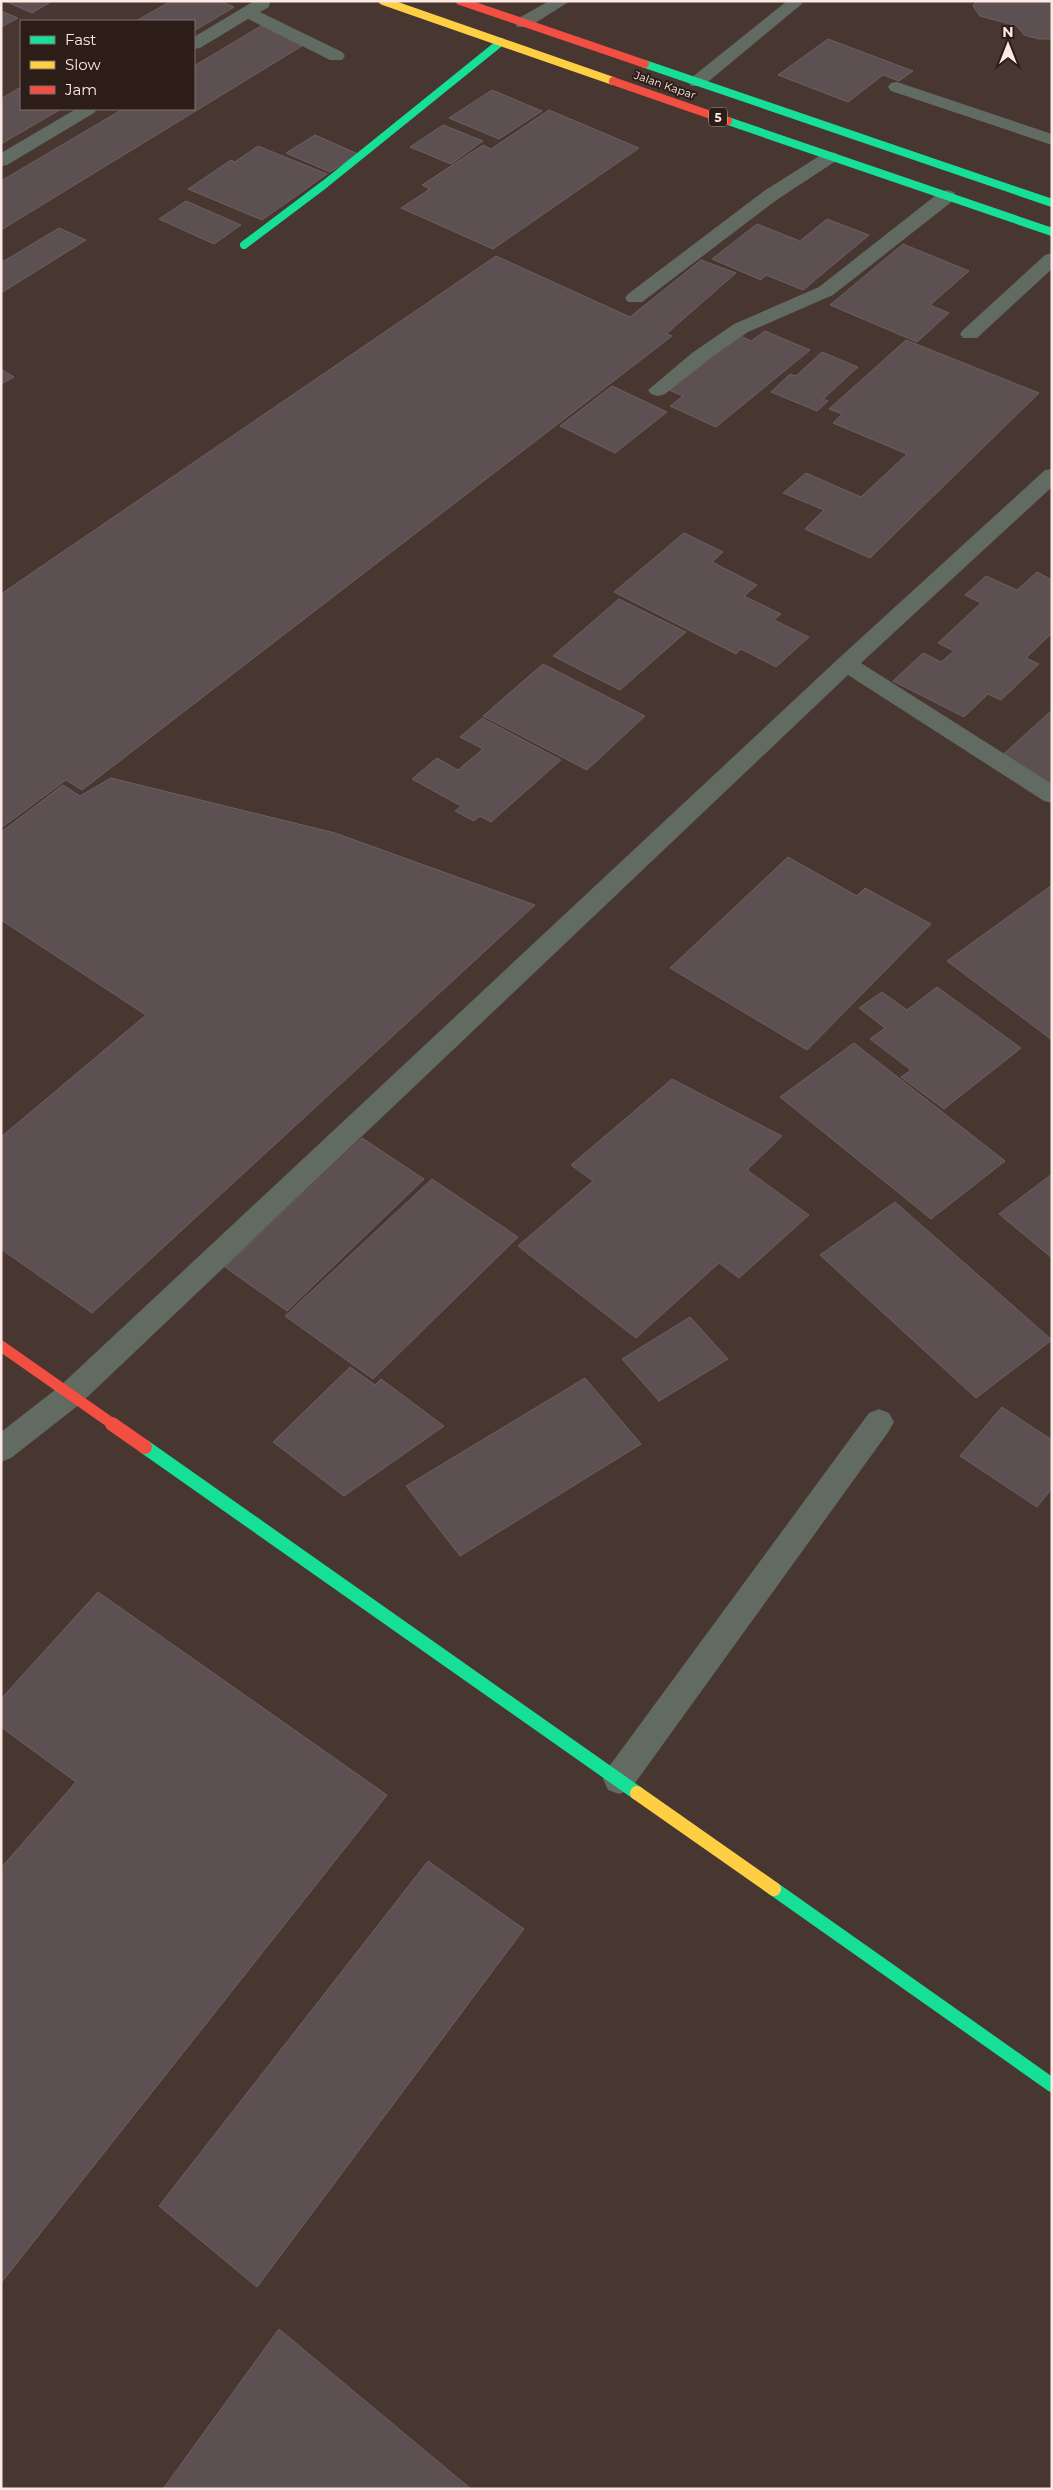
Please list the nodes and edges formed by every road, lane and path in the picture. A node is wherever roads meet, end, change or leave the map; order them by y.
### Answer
1 (266, 1) edge
2 (383, 1) edge
3 (460, 1) edge
4 (562, 1) edge
5 (795, 3) dead end
6 (247, 12) junction
7 (524, 23) junction
8 (500, 42) junction
9 (195, 43) edge
10 (336, 56) dead end
11 (697, 82) junction
12 (897, 87) dead end
13 (86, 110) edge
14 (1052, 140) edge
15 (830, 157) junction
16 (1, 161) edge
17 (947, 196) junction
18 (1052, 202) edge
19 (1052, 232) edge
20 (244, 245) dead end
21 (1052, 259) edge
22 (635, 298) dead end
23 (970, 334) dead end
24 (658, 390) dead end
25 (1052, 475) edge
26 (846, 664) junction
27 (1052, 795) edge
28 (1, 1346) edge
29 (70, 1395) junction
30 (879, 1422) dead end
31 (1, 1449) edge
32 (619, 1779) junction
33 (1052, 2084) edge

1 - 6 lane
2 - 8 main road, Jalan Kapar / 5
3 - 7 main road, Jalan Kapar / 5
4 - 7 lane
5 - 11 lane
6 - 9 lane
6 - 10 lane
7 - 11 main road, Jalan Kapar / 5
8 - 15 main road, Jalan Kapar / 5
8 - 20 main road
11 - 18 main road, Jalan Kapar / 5
12 - 14 lane
13 - 16 lane
15 - 17 main road, Jalan Kapar / 5
15 - 22 lane
17 - 19 main road, Jalan Kapar / 5
17 - 24 lane
21 - 23 lane
25 - 26 lane
26 - 27 lane
26 - 29 lane
28 - 29 main road
29 - 31 lane
29 - 32 main road
30 - 32 lane
32 - 33 main road

